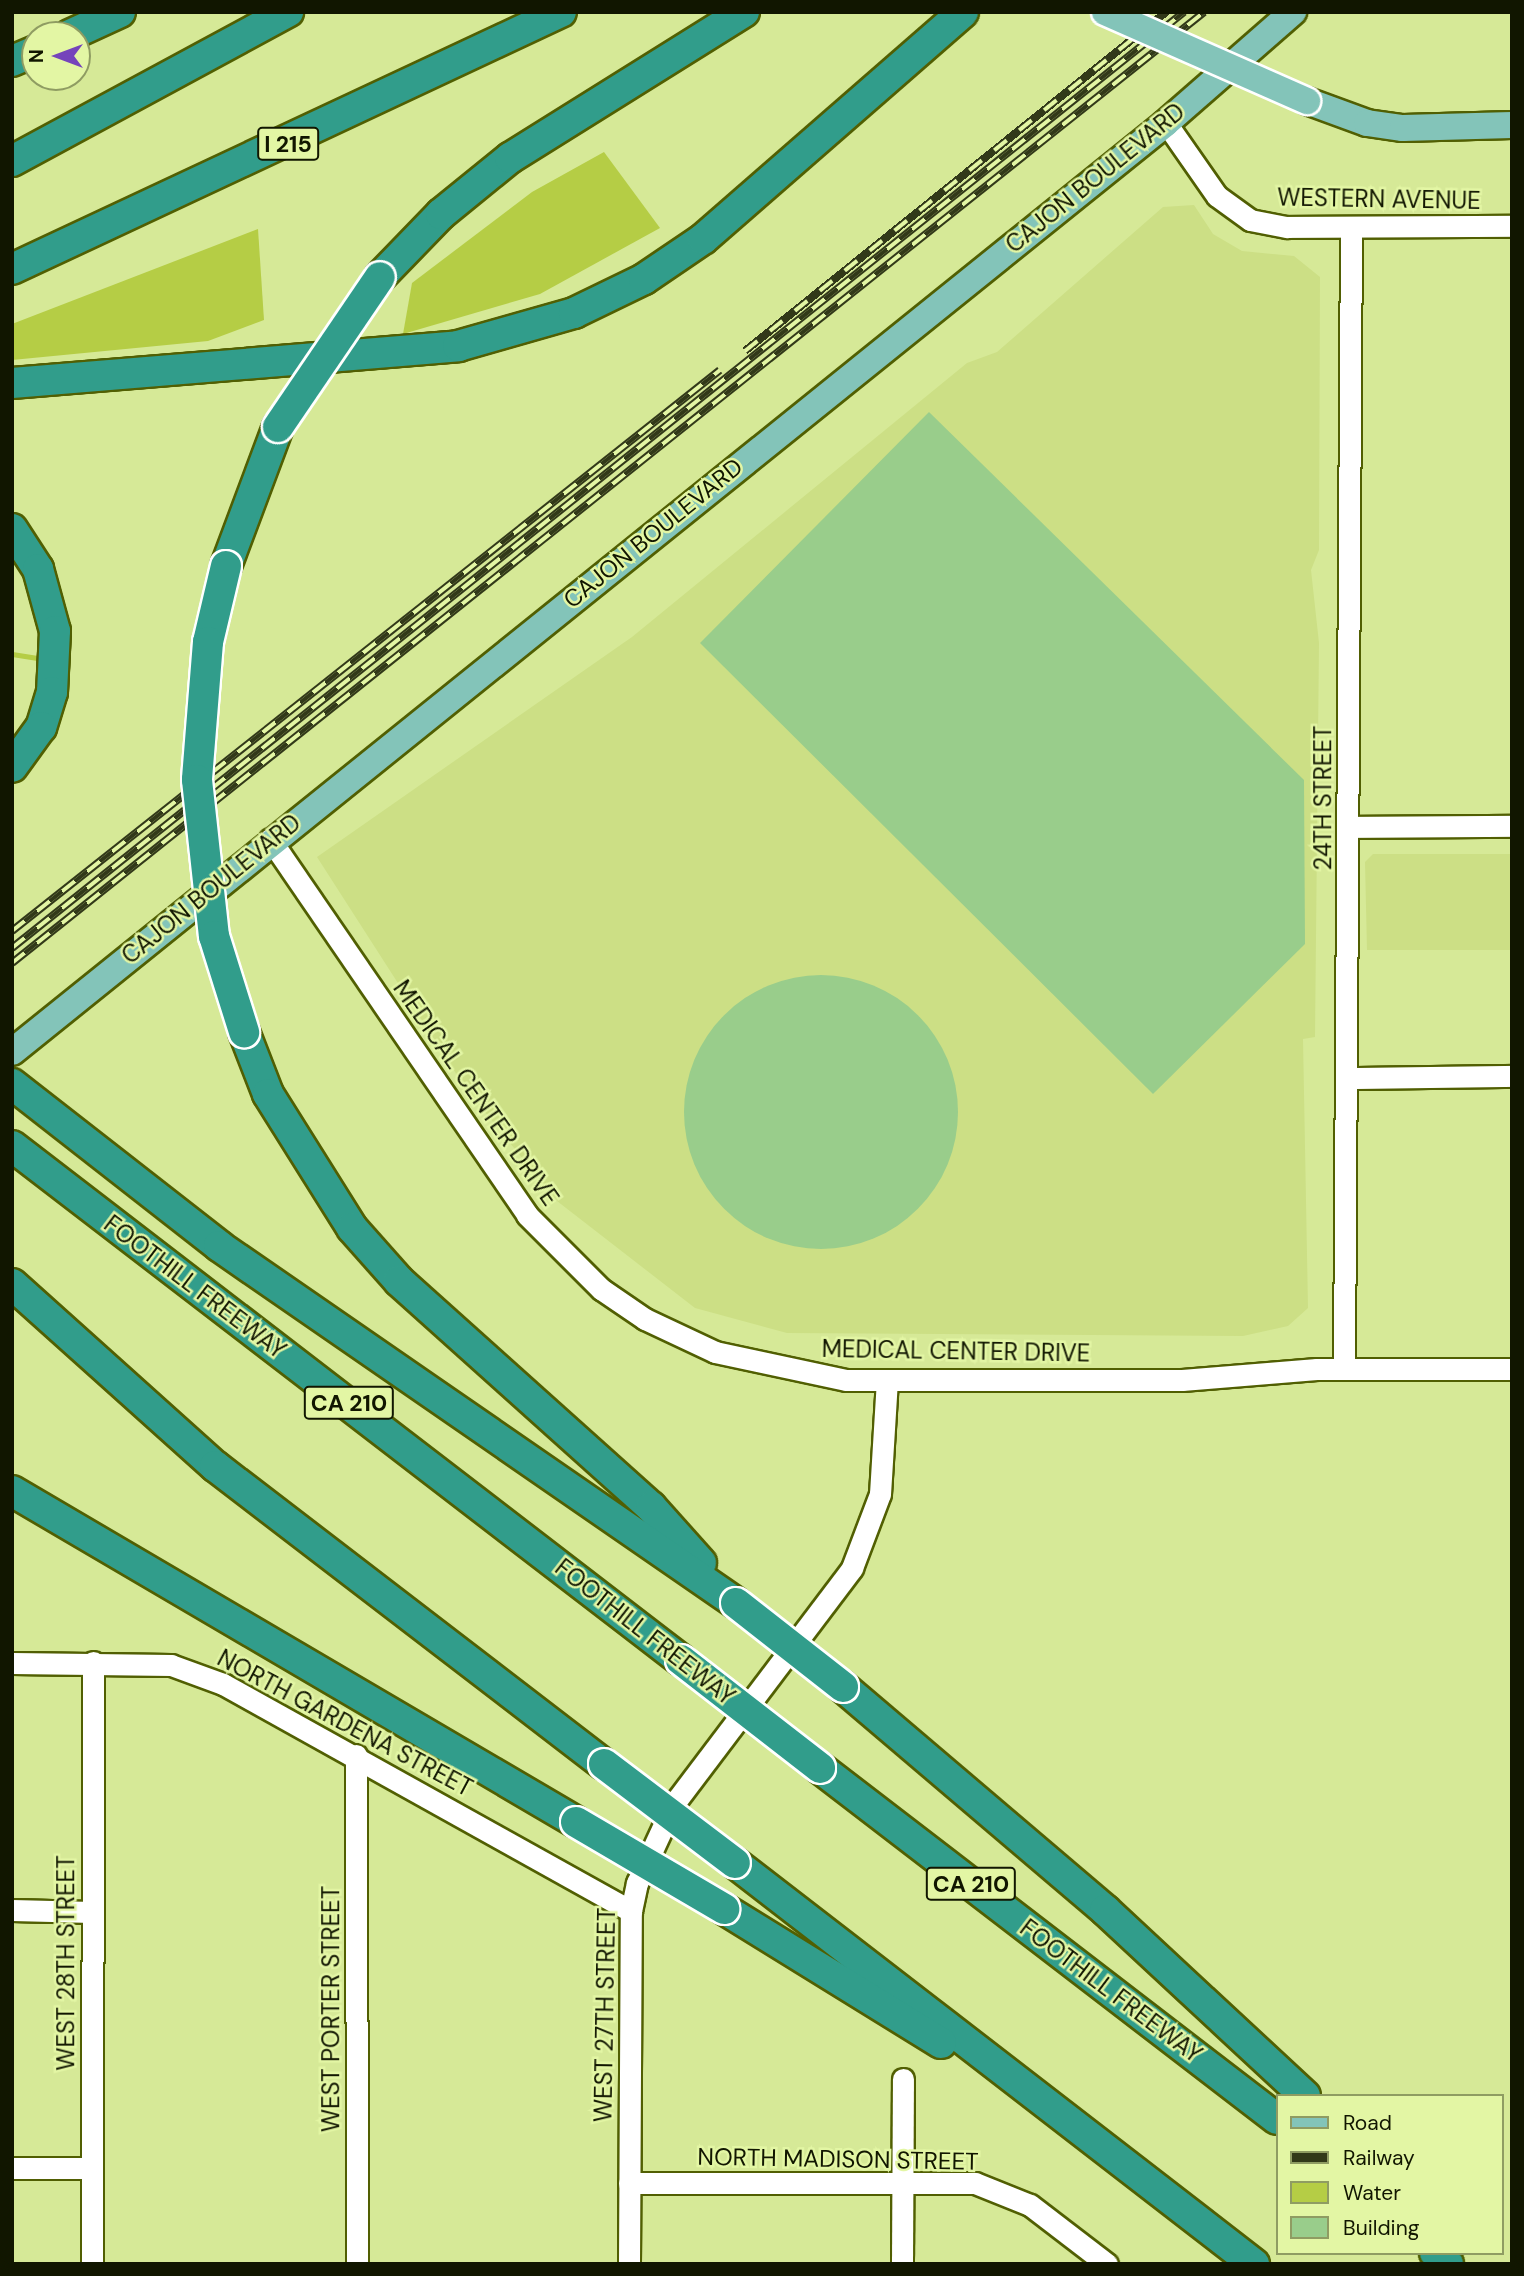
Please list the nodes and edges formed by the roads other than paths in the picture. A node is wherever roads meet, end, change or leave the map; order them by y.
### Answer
1 (120, 12) edge
2 (288, 12) edge
3 (561, 12) edge
4 (744, 12) edge
5 (963, 12) edge
6 (1105, 12) edge
7 (1293, 12) edge
8 (91, 25) edge
9 (1166, 123) junction
10 (1512, 125) edge
11 (12, 161) edge
12 (1512, 226) edge
13 (1351, 227) junction
14 (12, 269) edge
15 (12, 383) edge
16 (12, 530) edge
17 (12, 767) edge
18 (1512, 826) edge
19 (1349, 827) junction
20 (270, 839) junction
21 (12, 1052) edge
22 (1512, 1076) edge
23 (1349, 1078) junction
24 (12, 1084) edge
25 (19, 1152) edge
26 (12, 1284) edge
27 (1344, 1369) junction
28 (1512, 1369) edge
29 (887, 1380) junction
30 (13, 1492) edge
31 (736, 1603) junction
32 (93, 1662) junction
33 (12, 1663) edge
34 (356, 1755) junction
35 (12, 1910) edge
36 (631, 1911) junction
37 (92, 1912) junction
38 (903, 2079) dead end
39 (1304, 2094) edge
40 (1276, 2118) edge
41 (1081, 2130) junction
42 (12, 2168) edge
43 (92, 2168) junction
44 (629, 2183) junction
45 (902, 2183) junction
46 (92, 2264) edge
47 (357, 2264) edge
48 (629, 2264) edge
49 (902, 2264) edge
50 (1107, 2264) edge
51 (1254, 2264) edge

1 - 8 highway
2 - 11 highway
3 - 14 highway, I 215
4 - 31 highway, bridge
5 - 15 highway
6 - 10 main road, bridge
7 - 9 main road, CAJON BOULEVARD
9 - 13 street, WESTERN AVENUE
9 - 20 main road, CAJON BOULEVARD
12 - 13 street, WESTERN AVENUE
13 - 19 street, 24TH STREET
16 - 17 highway
18 - 19 street
19 - 23 street, 24TH STREET
20 - 21 main road, CAJON BOULEVARD
20 - 29 street, MEDICAL CENTER DRIVE
22 - 23 street
23 - 27 street, 24TH STREET
24 - 31 highway
25 - 40 highway, FOOTHILL FREEWAY / CA 210, bridge
26 - 41 highway, bridge
27 - 28 street, MEDICAL CENTER DRIVE
27 - 29 street, MEDICAL CENTER DRIVE
29 - 36 street, WEST 27TH STREET
30 - 41 highway, bridge
31 - 39 highway, bridge
32 - 33 street, NORTH GARDENA STREET
32 - 34 street, NORTH GARDENA STREET
32 - 37 street, WEST 28TH STREET
34 - 36 street, NORTH GARDENA STREET
34 - 47 street, WEST PORTER STREET
35 - 37 street
36 - 44 street, WEST 27TH STREET
37 - 43 street, WEST 28TH STREET
38 - 45 street
41 - 51 highway
42 - 43 street
43 - 46 street, WEST 28TH STREET
44 - 45 street, NORTH MADISON STREET
44 - 48 street, WEST 27TH STREET
45 - 49 street
45 - 50 street, NORTH MADISON STREET

